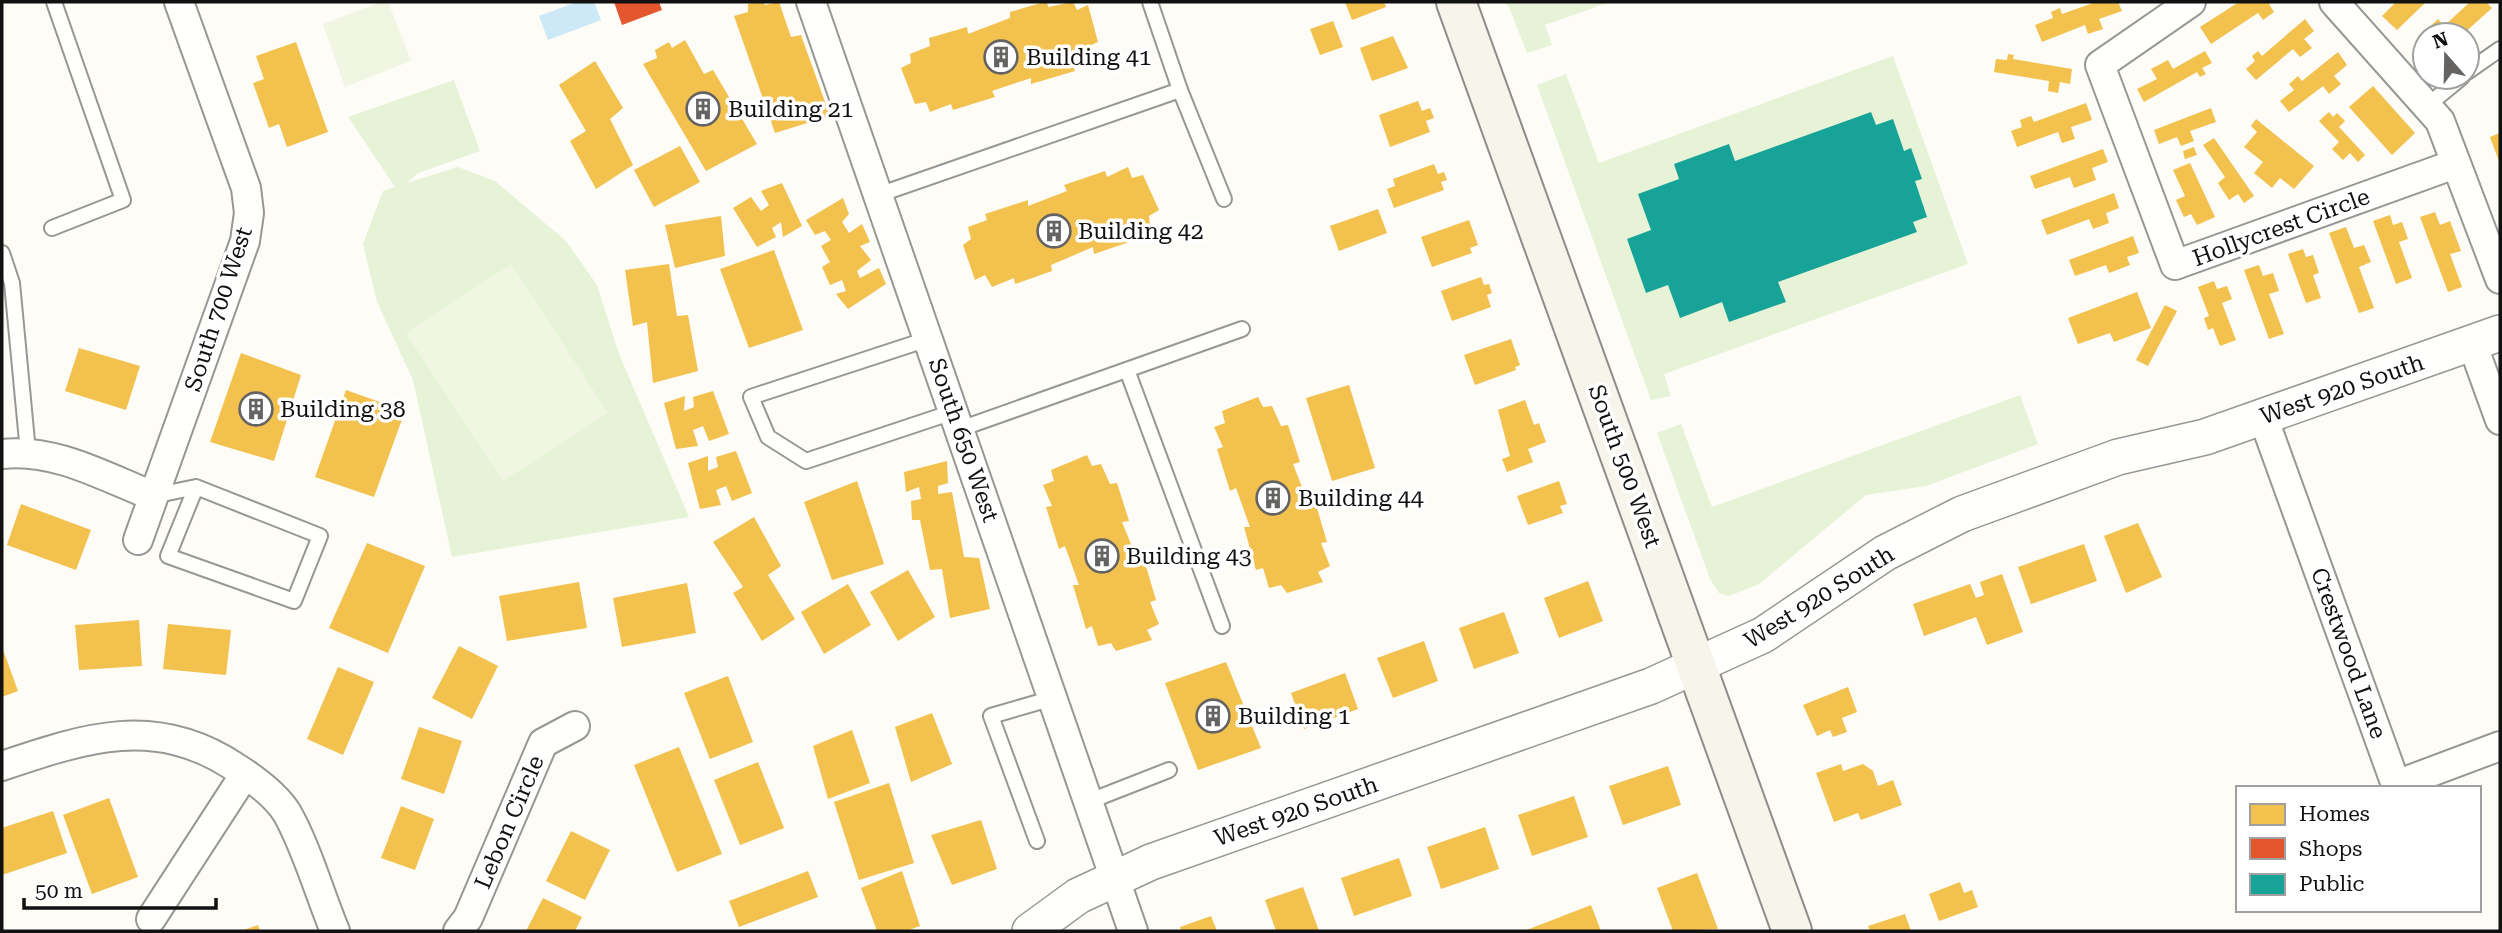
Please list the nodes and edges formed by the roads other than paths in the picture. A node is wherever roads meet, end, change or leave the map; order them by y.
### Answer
1 (54, 2) edge
2 (179, 2) edge
3 (811, 2) edge
4 (1150, 2) edge
5 (1456, 2) edge
6 (2191, 2) edge
7 (2334, 2) edge
8 (2500, 49) edge
9 (2481, 62) edge
10 (1180, 90) junction
11 (2445, 91) edge
12 (2428, 105) junction
13 (2455, 164) junction
14 (878, 195) junction
15 (1224, 199) dead end
16 (51, 229) dead end
17 (2, 253) edge
18 (2500, 279) edge
19 (1242, 329) dead end
20 (2486, 338) edge
21 (928, 339) junction
22 (1127, 370) junction
23 (2263, 417) junction
24 (957, 420) junction
25 (2500, 420) edge
26 (15, 453) edge
27 (197, 486) junction
28 (153, 496) junction
29 (138, 540) dead end
30 (1222, 626) dead end
31 (1698, 667) junction
32 (1054, 698) junction
33 (575, 726) dead end
34 (2500, 746) edge
35 (2, 766) edge
36 (1169, 770) dead end
37 (245, 774) junction
38 (1090, 801) junction
39 (1037, 841) dead end
40 (1114, 879) junction
41 (151, 919) dead end
42 (335, 931) edge
43 (458, 931) edge
44 (1030, 931) edge
45 (1132, 931) edge
46 (1792, 931) edge

1 - 16 lane
2 - 28 street, South 700 West
3 - 14 street, South 650 West
4 - 10 lane
5 - 31 main road, South 500 West
6 - 13 street, Hollycrest Circle
7 - 12 street
8 - 9 lane
10 - 14 lane
10 - 15 lane
11 - 12 lane
12 - 13 street
13 - 18 street
14 - 21 street, South 650 West
17 - 26 lane
19 - 22 lane
20 - 23 street, West 920 South
20 - 25 street
21 - 24 street, South 650 West
21 - 24 lane
22 - 24 lane
22 - 30 lane
23 - 31 street, West 920 South
23 - 34 street, Crestwood Lane
24 - 32 street, South 650 West
26 - 28 street
27 - 27 lane
27 - 28 lane
28 - 29 street, South 700 West
31 - 40 street, West 920 South
31 - 46 main road, South 500 West
32 - 38 street, South 650 West
32 - 39 lane
33 - 43 street, Lebon Circle
35 - 37 street
36 - 38 lane
37 - 41 street
37 - 42 street
38 - 40 street, South 650 West
40 - 44 street, West 920 South
40 - 45 street, South 650 West

